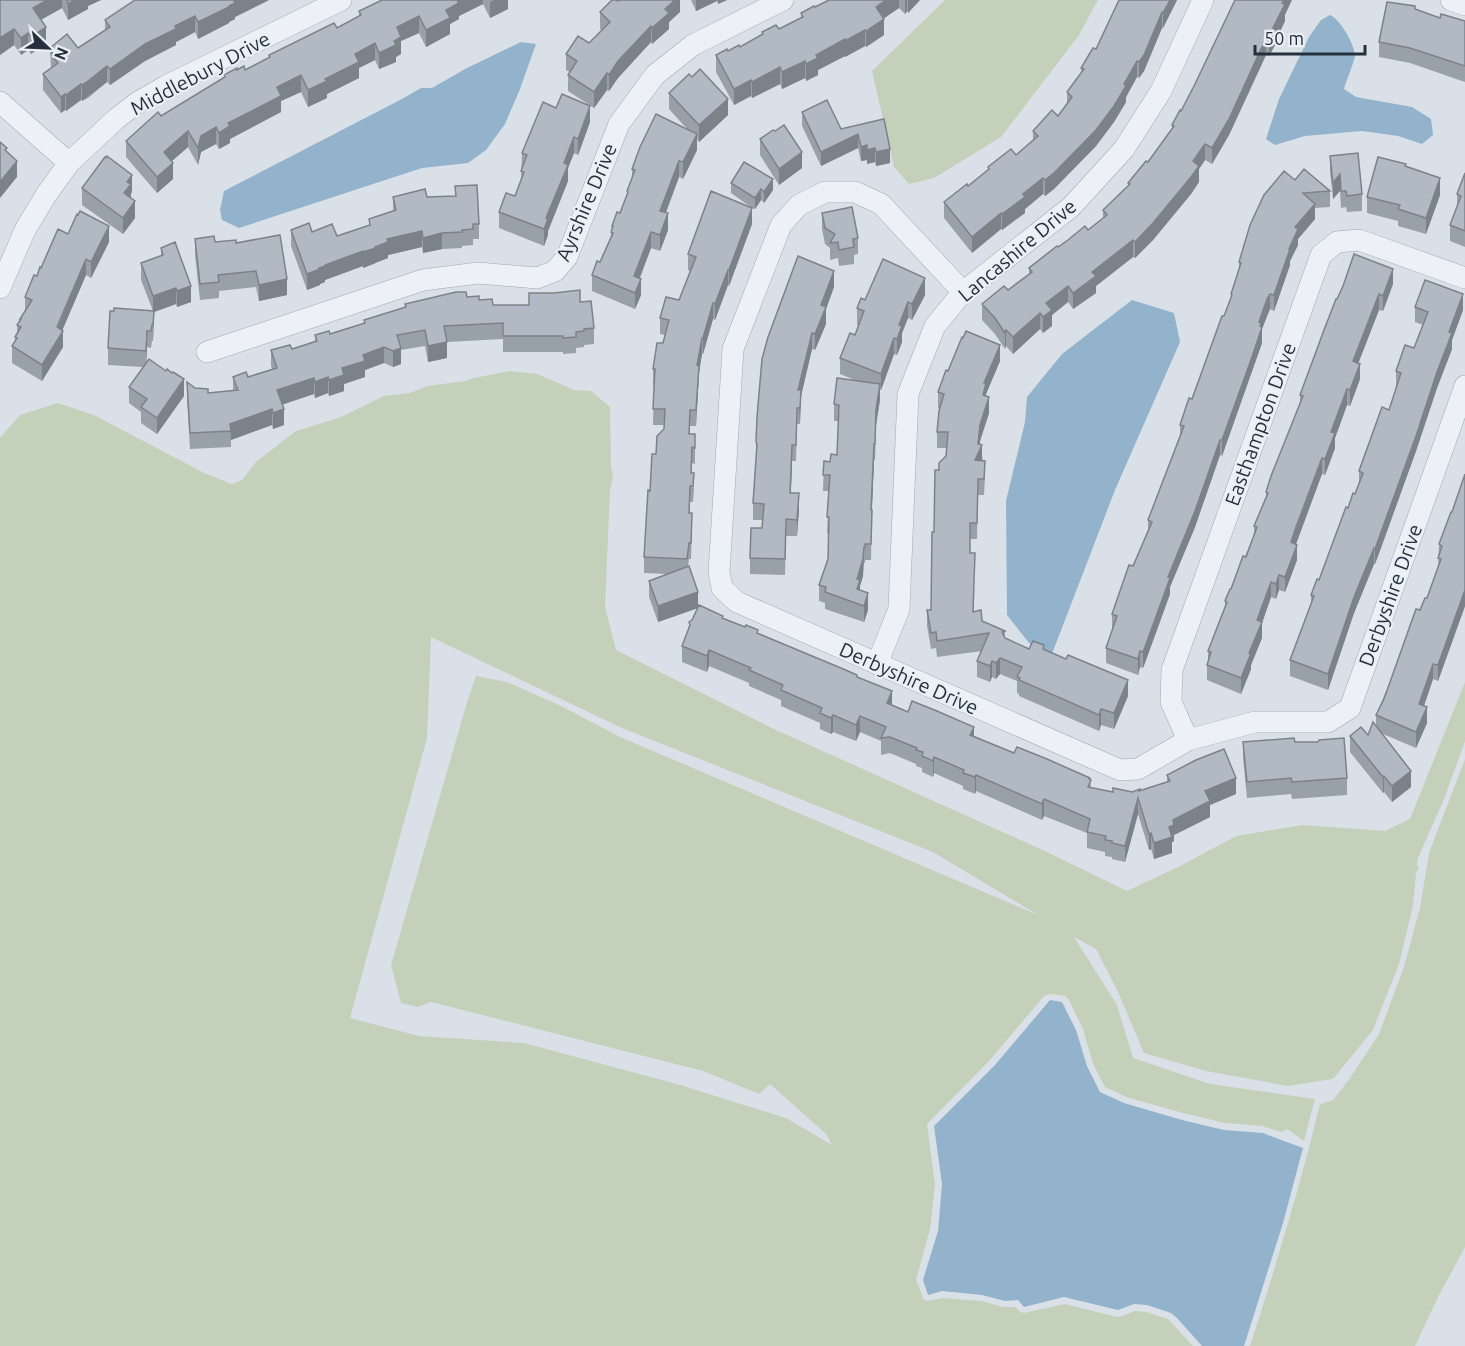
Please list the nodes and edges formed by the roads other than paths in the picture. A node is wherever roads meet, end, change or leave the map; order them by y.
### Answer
1 (341, 0) edge
2 (783, 0) edge
3 (1203, 0) edge
4 (1451, 0) edge
5 (1465, 5) edge
6 (0, 102) edge
7 (69, 163) junction
8 (1465, 278) edge
9 (0, 288) edge
10 (963, 292) junction
11 (207, 352) dead end
12 (1465, 386) edge
13 (877, 664) junction
14 (1188, 740) junction

1 - 7 street, Middlebury Drive
2 - 11 street, Ayrshire Drive
3 - 10 street, Lancashire Drive
4 - 5 street
6 - 7 street
7 - 9 street, Middlebury Drive
8 - 14 street, Easthampton Drive
10 - 13 street, Lancashire Drive
10 - 13 street, Derbyshire Drive
12 - 14 street, Derbyshire Drive
13 - 14 street, Derbyshire Drive

